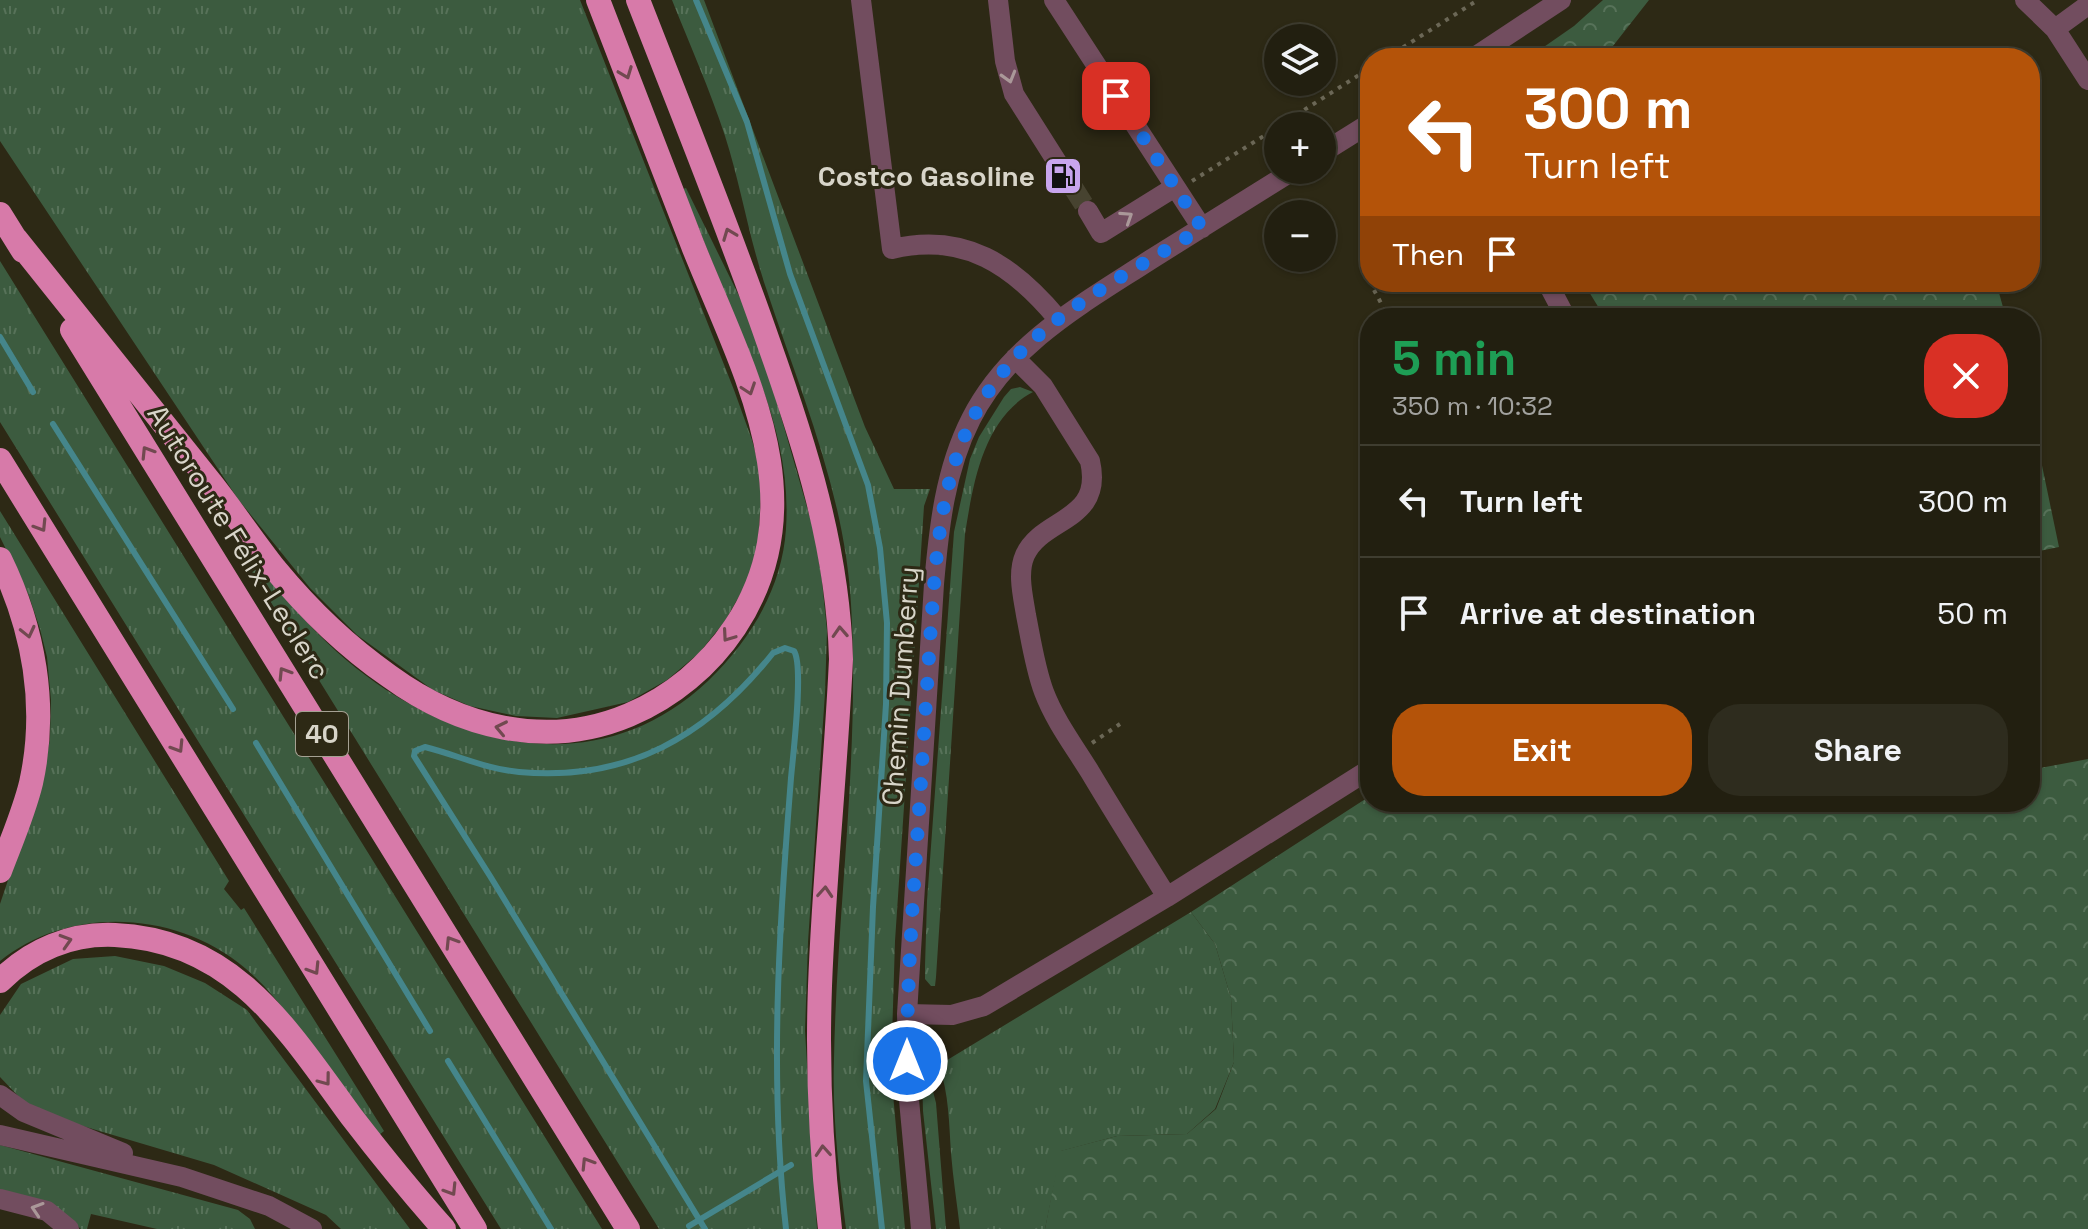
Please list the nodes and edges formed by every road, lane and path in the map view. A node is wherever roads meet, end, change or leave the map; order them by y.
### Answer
1 (598, 0) edge
2 (638, 0) edge
3 (861, 0) edge
4 (998, 0) edge
5 (1054, 0) edge
6 (1478, 0) edge
7 (1561, 0) edge
8 (2025, 0) edge
9 (2088, 5) edge
10 (2055, 29) junction
11 (1402, 48) edge
12 (1488, 48) edge
13 (1360, 74) edge
14 (2088, 80) edge
15 (1300, 112) edge
16 (1360, 129) edge
17 (1264, 134) edge
18 (1336, 144) edge
19 (1057, 162) tunnel mouth
20 (1184, 183) junction
21 (1272, 184) edge
22 (1088, 211) tunnel mouth
23 (0, 214) edge
24 (1202, 228) junction
25 (16, 239) junction
26 (1058, 319) junction
27 (1015, 358) junction
28 (0, 460) edge
29 (0, 559) edge
30 (1120, 724) dead end
31 (1100, 737) dead end
32 (1360, 775) edge
33 (0, 871) edge
34 (1167, 897) junction
35 (0, 981) edge
36 (907, 1014) junction
37 (0, 1095) edge
38 (0, 1135) edge
39 (182, 1177) junction
40 (0, 1199) edge
41 (303, 1227) edge
42 (69, 1229) edge
43 (444, 1229) edge
44 (475, 1229) edge
45 (628, 1229) edge
46 (830, 1229) edge
47 (921, 1229) edge

1 -> 25 highway
46 -> 2 highway
3 - 26 street
4 -> 19 street
5 - 20 street
6 - 11 path
7 - 12 street
8 - 10 street
9 - 10 street
10 - 14 street
13 - 15 path
16 - 18 street
17 - 20 path
22 -> 20 street
20 - 24 street
21 - 24 street, Chemin Dumberry
23 - 25 highway, Autoroute Félix-Leclerc / 40
24 - 26 street, Chemin Dumberry
45 -> 25 highway, Autoroute Félix-Leclerc / 40
26 - 27 street, Chemin Dumberry
27 - 34 street
27 - 36 street, Chemin Dumberry
28 -> 44 highway
29 -> 33 highway
30 - 31 path
32 - 34 street
34 - 36 street
35 -> 43 highway
36 - 47 street, Chemin Dumberry
37 - 39 street
38 - 39 street
39 - 41 street
42 -> 40 street

